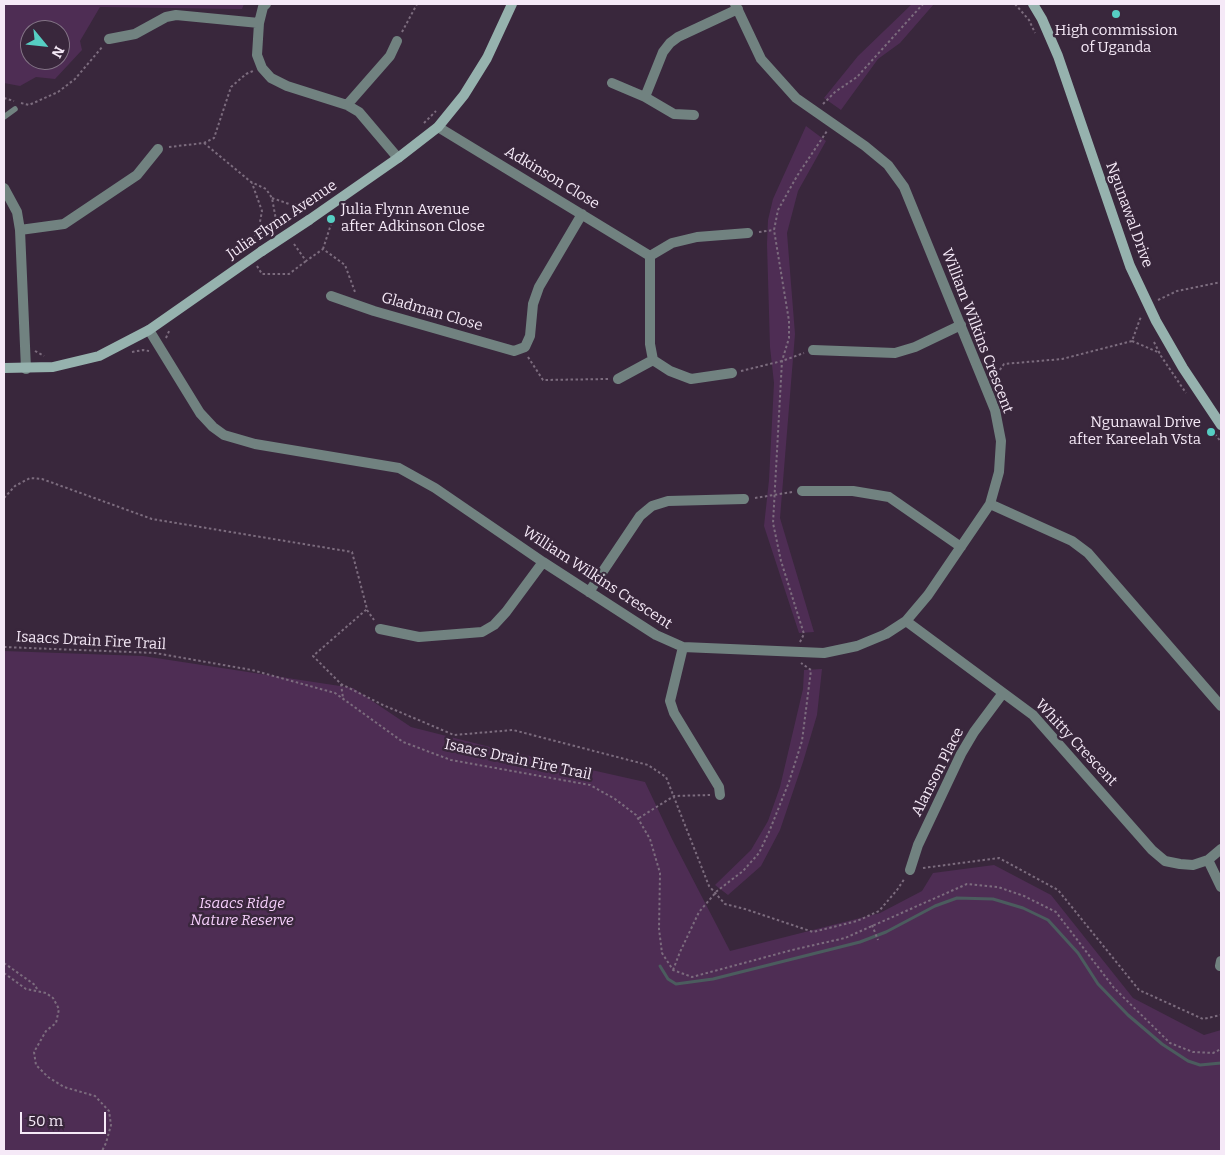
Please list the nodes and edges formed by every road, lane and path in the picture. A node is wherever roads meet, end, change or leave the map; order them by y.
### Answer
1 (266, 4) edge
2 (417, 4) edge
3 (512, 4) edge
4 (923, 4) edge
5 (1033, 4) edge
6 (736, 6) edge
7 (259, 23) junction
8 (109, 39) joint
9 (397, 41) joint
10 (262, 68) junction
11 (612, 83) dead end
12 (645, 97) junction
13 (4, 98) edge
14 (347, 105) junction
15 (15, 109) dead end
16 (437, 110) dead end
17 (694, 115) dead end
18 (4, 117) edge
19 (824, 120) junction
20 (438, 127) junction
21 (418, 129) dead end
22 (158, 148) joint
23 (398, 158) junction
24 (251, 182) dead end
25 (4, 188) edge
26 (322, 199) dead end
27 (315, 203) dead end
28 (262, 211) dead end
29 (582, 214) junction
30 (20, 230) junction
31 (774, 230) junction
32 (748, 233) joint
33 (260, 248) junction
34 (248, 249) dead end
35 (650, 256) junction
36 (1221, 282) edge
37 (332, 296) dead end
38 (1150, 308) junction
39 (961, 326) junction
40 (148, 330) junction
41 (1132, 341) junction
42 (813, 350) joint
43 (26, 352) junction
44 (527, 352) junction
45 (1160, 353) dead end
46 (45, 357) dead end
47 (653, 360) junction
48 (782, 361) junction
49 (4, 368) edge
50 (26, 369) junction
51 (732, 373) joint
52 (618, 379) joint
53 (992, 382) dead end
54 (1221, 426) edge
55 (802, 491) joint
56 (774, 495) junction
57 (4, 498) edge
58 (744, 499) joint
59 (990, 504) junction
60 (961, 548) junction
61 (543, 562) junction
62 (589, 592) junction
63 (367, 609) junction
64 (906, 621) junction
65 (380, 629) joint
66 (4, 647) edge
67 (683, 648) junction
68 (799, 649) junction
69 (341, 684) junction
70 (1004, 693) junction
71 (343, 698) junction
72 (1221, 706) edge
73 (720, 795) joint
74 (674, 796) junction
75 (638, 819) junction
76 (1221, 849) edge
77 (1208, 860) junction
78 (910, 870) junction
79 (1221, 888) edge
80 (715, 893) junction
81 (872, 925) junction
82 (878, 940) dead end
83 (4, 963) edge
84 (674, 970) junction
85 (4, 973) edge
86 (38, 991) junction
87 (1221, 1015) edge
88 (1221, 1049) edge
89 (102, 1151) edge

1 - 7 street
2 - 9 path
3 - 20 street, Julia Flynn Avenue
4 - 19 path
5 - 38 street, Ngunawal Drive
6 - 12 street
6 - 19 street, William Wilkins Crescent
7 - 8 street
7 - 10 street
8 - 13 path
9 - 14 street
10 - 14 street
10 - 22 path
11 - 12 street
12 - 17 street
14 - 23 street
15 - 18 lane
16 - 21 path
19 - 31 path
19 - 39 street, William Wilkins Crescent
20 - 23 street, Julia Flynn Avenue
20 - 29 street, Adkinson Close
22 - 30 street
23 - 33 street, Julia Flynn Avenue, bridge
24 - 28 path
25 - 30 street
26 - 27 path
29 - 35 street, Adkinson Close
29 - 44 street
30 - 43 street
31 - 32 path
31 - 48 path
32 - 35 street
33 - 34 path
33 - 40 street, Julia Flynn Avenue
35 - 47 street
36 - 38 path
37 - 44 street, Gladman Close
38 - 41 path
38 - 54 street, Ngunawal Drive
39 - 42 street
39 - 59 street, William Wilkins Crescent
40 - 50 street, Julia Flynn Avenue
40 - 61 street, William Wilkins Crescent
41 - 45 path
41 - 53 path
42 - 48 path
43 - 46 path
43 - 50 street
44 - 52 path
47 - 51 street
47 - 52 street
48 - 51 path
48 - 56 path
49 - 50 street, Julia Flynn Avenue
55 - 56 path
55 - 60 street
56 - 58 path
56 - 68 path
57 - 63 path
58 - 62 street
59 - 60 street, William Wilkins Crescent
59 - 72 street
60 - 64 street, William Wilkins Crescent
61 - 62 street, William Wilkins Crescent
61 - 65 street
62 - 67 street, William Wilkins Crescent
63 - 65 path
63 - 69 path
64 - 68 street, William Wilkins Crescent
64 - 70 street, Whitty Crescent
66 - 71 path, Isaacs Drain Fire Trail
67 - 68 street, William Wilkins Crescent
67 - 73 street
68 - 80 path
69 - 71 path
69 - 74 path
70 - 77 street, Whitty Crescent
70 - 78 street, Alanson Place
71 - 75 path, Isaacs Drain Fire Trail
73 - 74 path
74 - 75 path
74 - 80 path
75 - 84 path, Isaacs Drain Fire Trail
76 - 77 street
77 - 79 street
78 - 80 path
78 - 87 path
80 - 84 path
81 - 82 path
81 - 84 path
81 - 88 path
83 - 86 path
85 - 86 path
86 - 89 path

